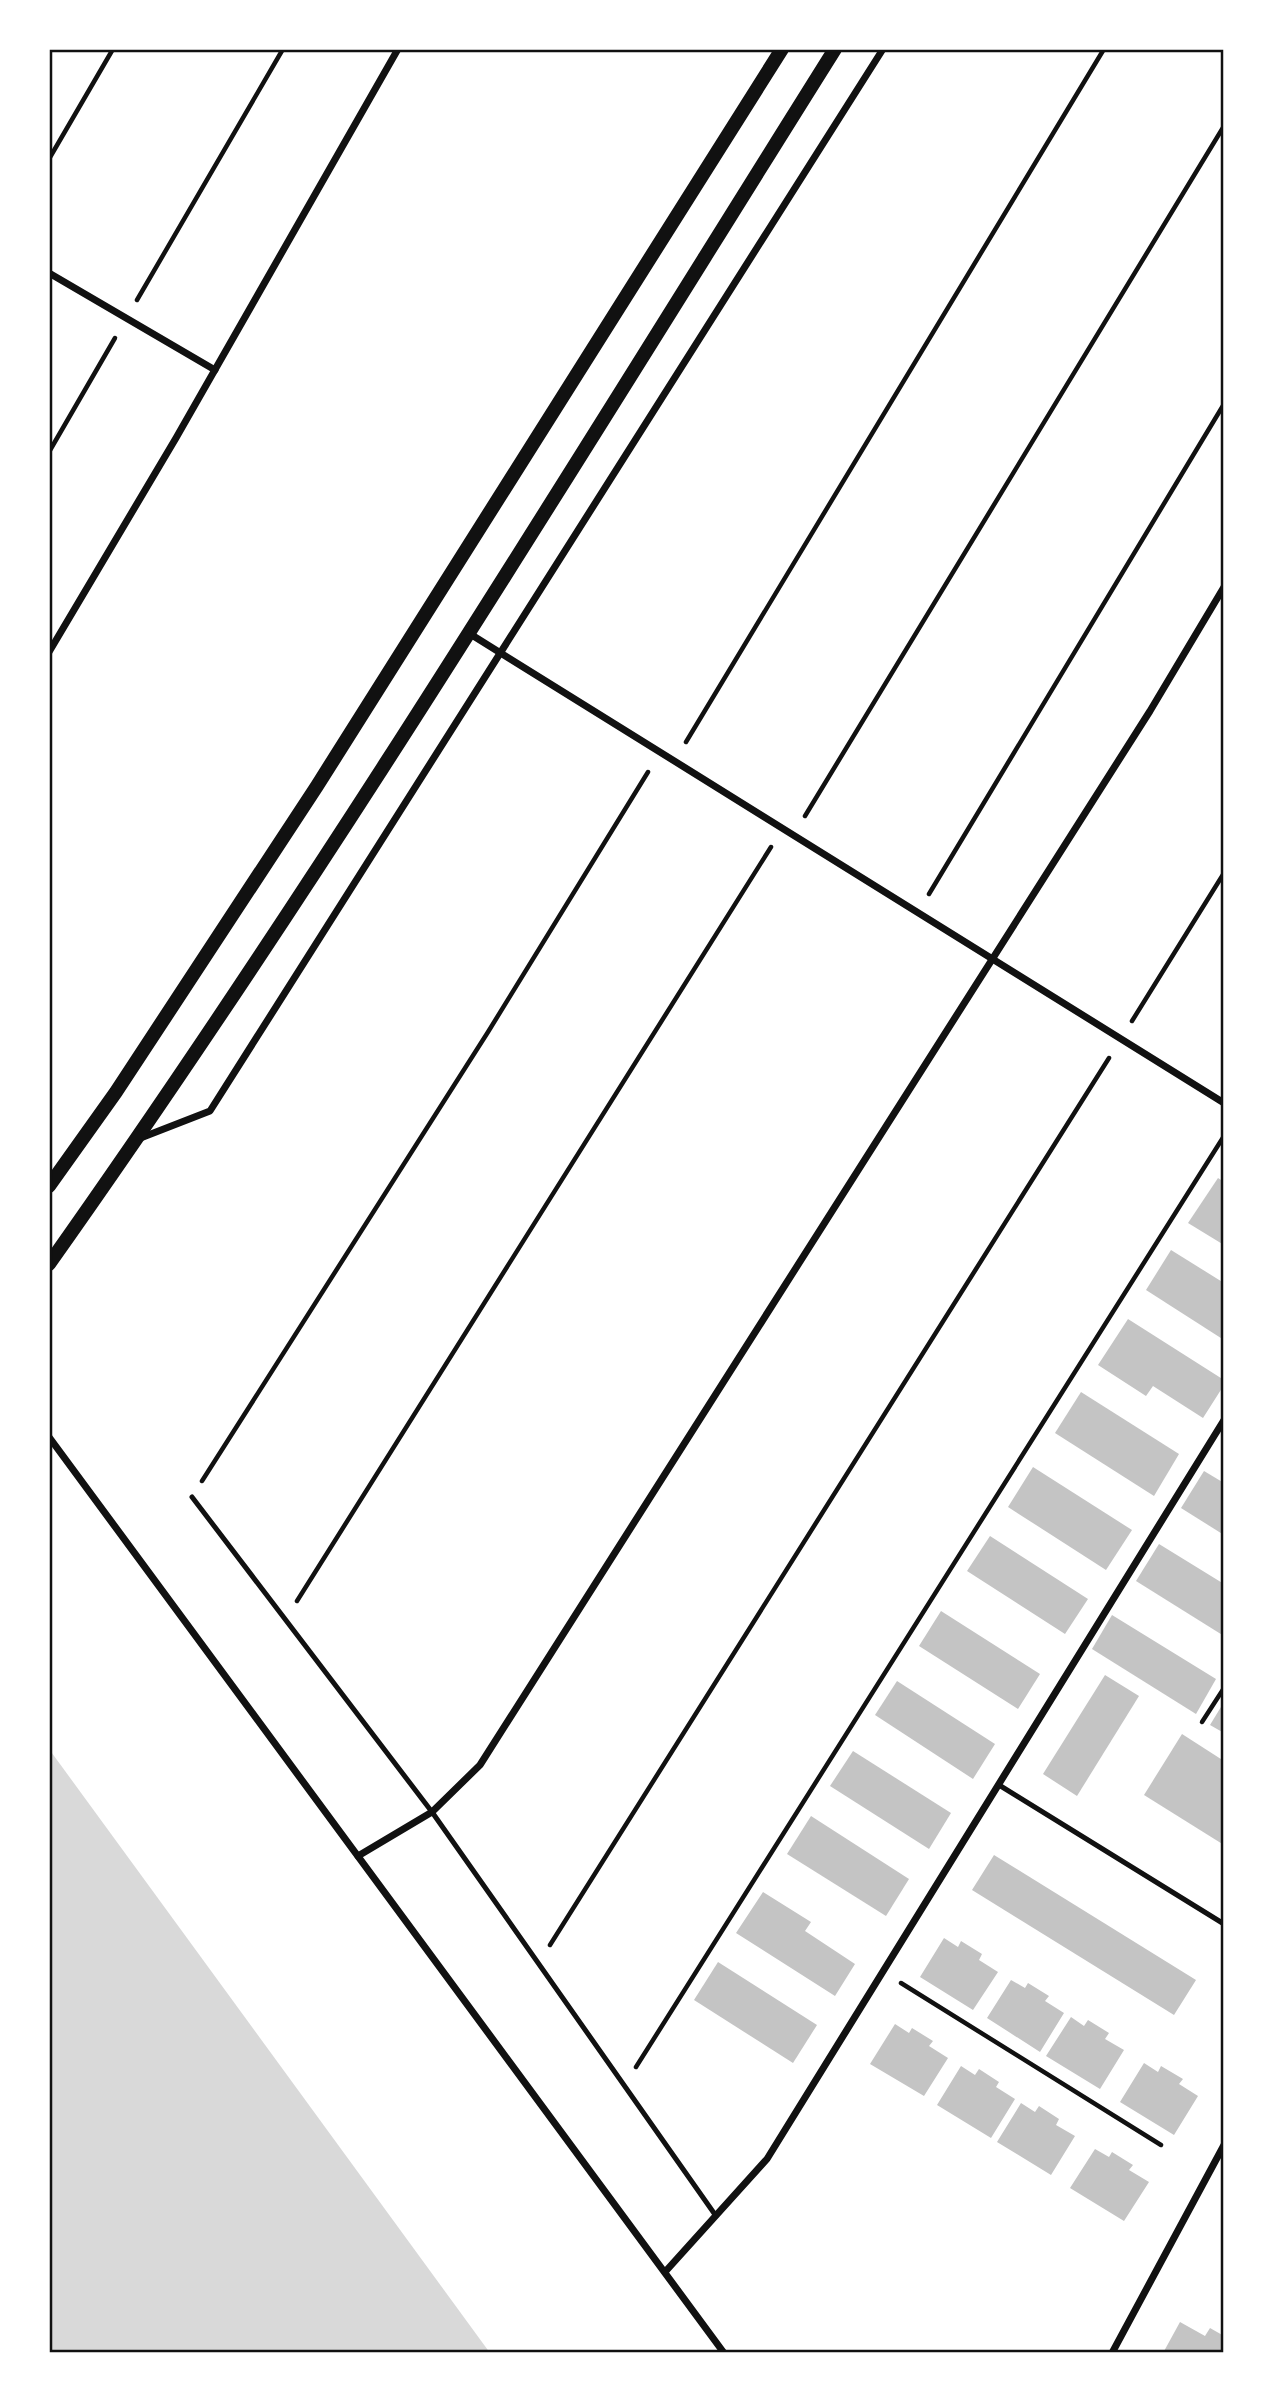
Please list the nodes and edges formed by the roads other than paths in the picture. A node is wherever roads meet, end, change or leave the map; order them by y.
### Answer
1 (398, 49) edge
2 (782, 49) edge
3 (835, 49) edge
4 (883, 49) edge
5 (49, 273) edge
6 (215, 370) junction
7 (1224, 587) edge
8 (467, 632) junction
9 (49, 652) edge
10 (502, 654) junction
11 (992, 958) junction
12 (1224, 1103) edge
13 (137, 1139) junction
14 (49, 1186) edge
15 (49, 1264) edge
16 (1224, 1420) edge
17 (49, 1437) edge
18 (192, 1497) road end
19 (999, 1784) junction
20 (432, 1812) junction
21 (358, 1856) junction
22 (1224, 1924) edge
23 (1224, 2145) edge
24 (716, 2216) junction
25 (665, 2272) junction
26 (724, 2353) edge
27 (1112, 2353) edge

1 - 6 street
2 - 14 main road
3 - 8 main road
4 - 10 street
5 - 6 street
6 - 9 street
7 - 11 street
8 - 10 street
8 - 13 main road
10 - 11 street
10 - 13 street
11 - 12 street
11 - 20 street
13 - 15 main road
16 - 19 street
17 - 21 street
18 - 20 lane
19 - 22 lane
19 - 24 street
20 - 21 street
20 - 24 lane
21 - 25 street
23 - 27 street
24 - 25 street
25 - 26 street

